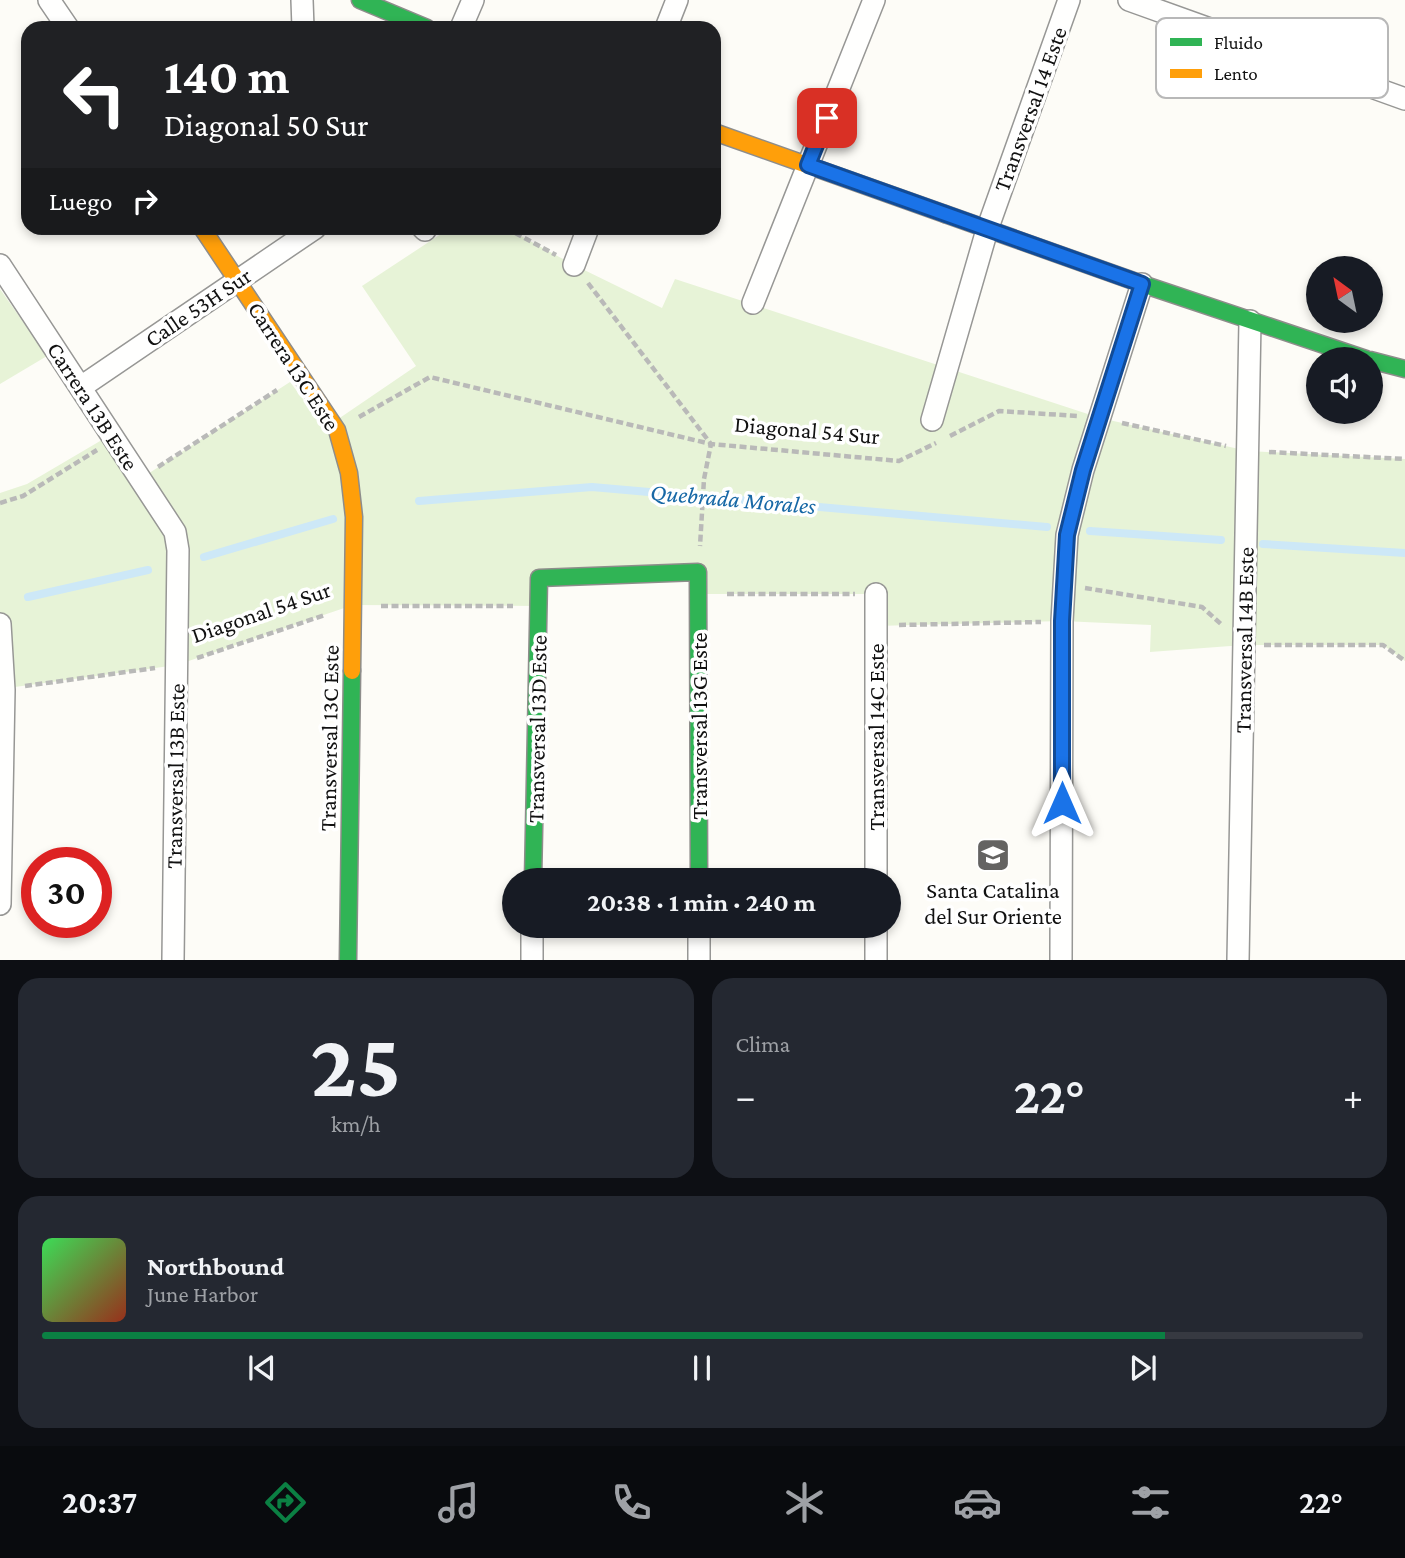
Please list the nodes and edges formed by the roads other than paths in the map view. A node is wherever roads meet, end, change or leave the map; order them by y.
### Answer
1 (49, 0) edge
2 (302, 0) edge
3 (360, 0) edge
4 (472, 0) edge
5 (677, 0) edge
6 (874, 0) edge
7 (1069, 0) edge
8 (1129, 0) edge
9 (1179, 18) edge
10 (63, 21) edge
11 (303, 21) edge
12 (410, 21) edge
13 (464, 21) edge
14 (669, 21) edge
15 (1388, 93) edge
16 (1405, 99) edge
17 (721, 134) edge
18 (808, 165) junction
19 (987, 230) junction
20 (207, 235) edge
21 (305, 235) edge
22 (585, 235) edge
23 (0, 265) edge
24 (574, 265) road end
25 (237, 279) junction
26 (1142, 284) junction
27 (753, 303) dead end
28 (1250, 321) junction
29 (1331, 347) edge
30 (1383, 363) edge
31 (1405, 369) edge
32 (81, 387) junction
33 (932, 421) dead end
34 (354, 517) joint
35 (178, 550) joint
36 (539, 578) joint
37 (876, 594) road end
38 (0, 624) edge
39 (533, 868) edge
40 (699, 868) edge
41 (876, 868) edge
42 (0, 904) edge
43 (532, 938) edge
44 (699, 938) edge
45 (876, 938) edge
46 (173, 960) edge
47 (348, 960) edge
48 (532, 960) edge
49 (699, 960) edge
50 (876, 960) edge
51 (1062, 960) edge
52 (1238, 960) edge

1 - 10 street
2 - 11 street
3 - 12 street
4 - 13 street
5 - 14 street
6 - 18 street
7 - 19 street, Transversal 14 Este
8 - 9 street
15 - 16 street
17 - 18 street
18 - 19 street
18 - 27 street
19 - 26 street
19 - 33 street, Transversal 14 Este
20 - 25 street, Carrera 13C Este
21 - 25 street, Calle 53H Sur
22 - 24 street
23 - 32 street, Carrera 13B Este
25 - 32 street, Calle 53H Sur
25 - 34 street, Carrera 13C Este
26 - 28 street
26 - 51 street
28 - 29 street
28 - 52 street, Transversal 14B Este
30 - 31 street
32 - 35 street, Carrera 13B Este
34 - 47 street, Transversal 13C Este
35 - 46 street, Transversal 13B Este
36 - 39 street, Transversal 13D Este
36 - 40 street, Transversal 13G Este
37 - 41 street, Transversal 14C Este
38 - 42 street
43 - 48 street
44 - 49 street
45 - 50 street

